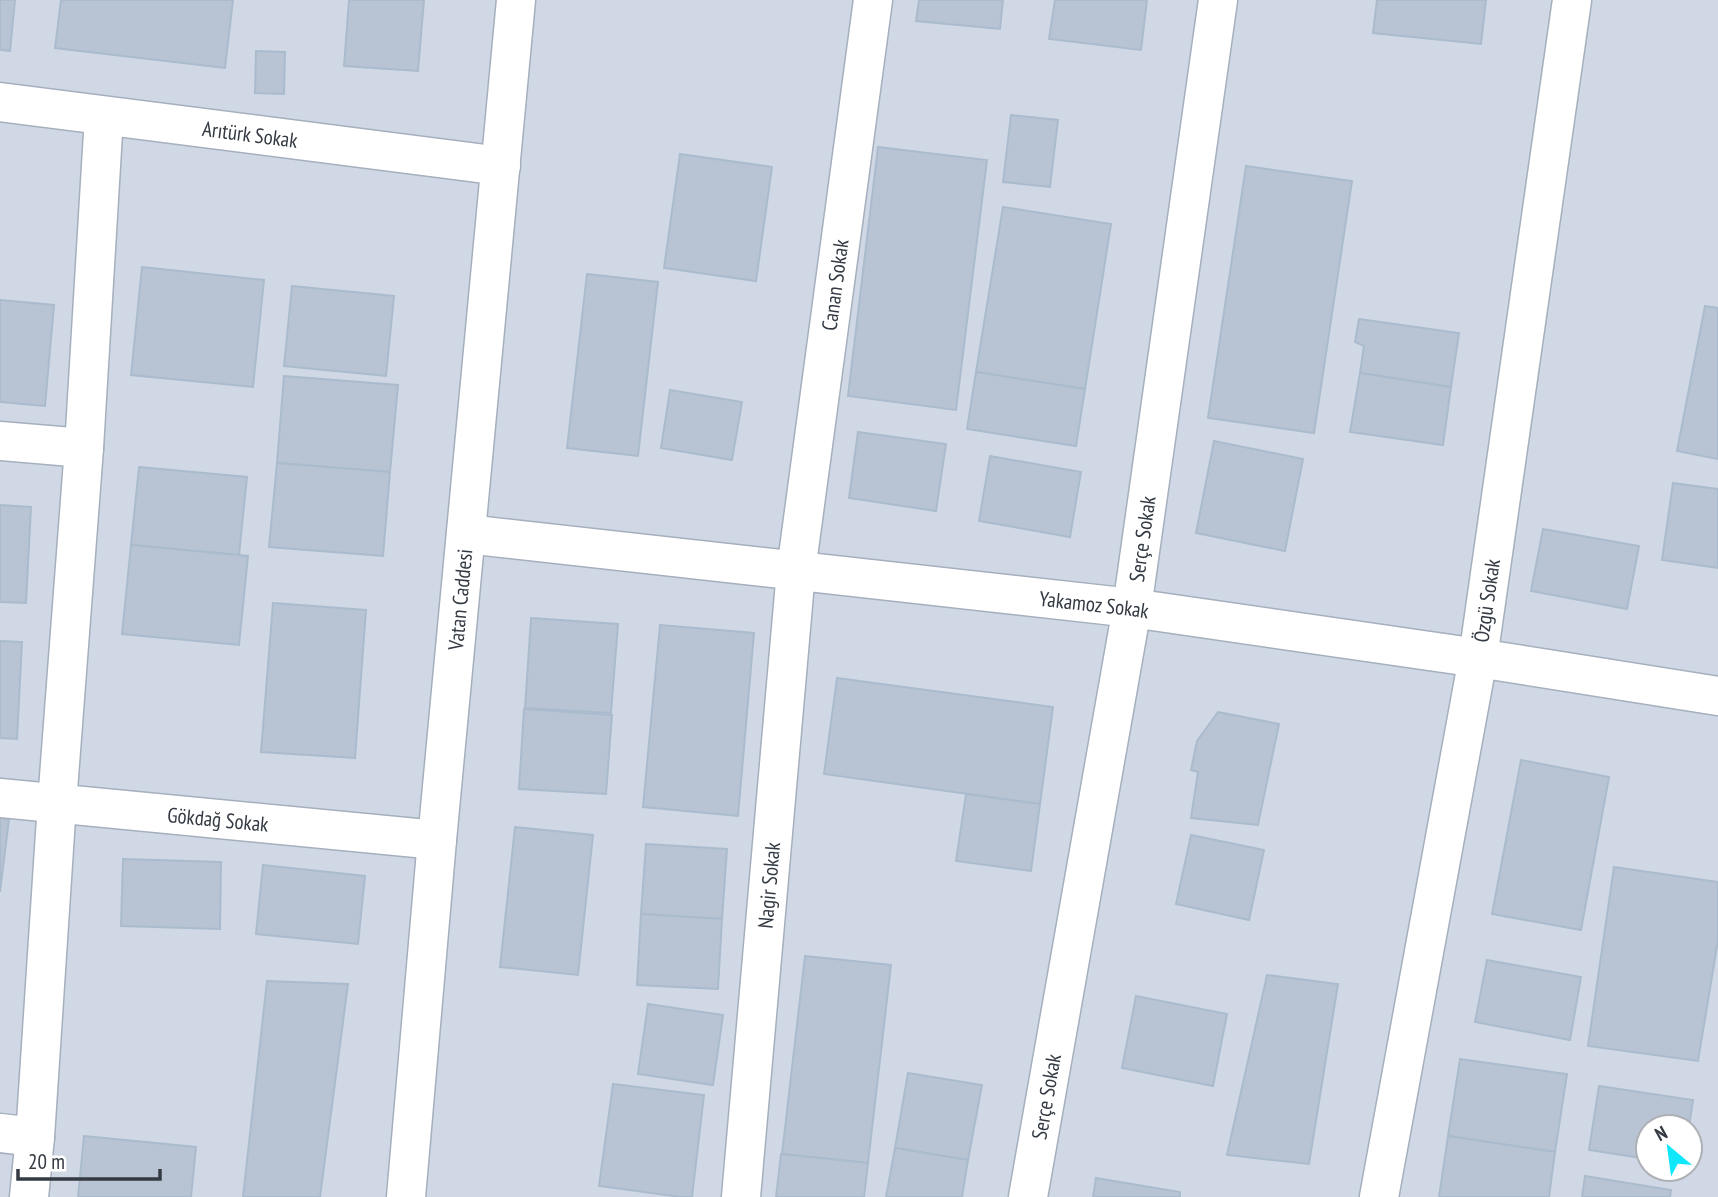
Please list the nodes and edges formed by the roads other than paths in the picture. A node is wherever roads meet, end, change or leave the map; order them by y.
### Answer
1 (516, 0) edge
2 (873, 0) edge
3 (1218, 0) edge
4 (1572, 0) edge
5 (0, 102) edge
6 (104, 116) junction
7 (501, 166) junction
8 (0, 441) edge
9 (84, 448) junction
10 (467, 534) junction
11 (796, 571) junction
12 (1132, 608) junction
13 (1478, 658) junction
14 (1718, 696) edge
15 (0, 798) edge
16 (57, 803) junction
17 (437, 839) junction
18 (18, 1135) edge
19 (29, 1197) edge
20 (407, 1197) edge
21 (741, 1197) edge
22 (1028, 1197) edge
23 (1378, 1197) edge

1 - 7 street, Vatan Caddesi
2 - 11 street, Canan Sokak
3 - 12 street, Serçe Sokak
4 - 13 street, Özgü Sokak
5 - 6 street, Arıtürk Sokak
6 - 7 street, Arıtürk Sokak
6 - 9 street
7 - 10 street, Vatan Caddesi
8 - 9 street
9 - 16 street
10 - 11 street, Yakamoz Sokak
10 - 17 street, Vatan Caddesi
11 - 12 street, Yakamoz Sokak
11 - 21 street, Nagir Sokak
12 - 13 street, Yakamoz Sokak
12 - 22 street, Serçe Sokak
13 - 14 street, Yakamoz Sokak
13 - 23 street, Özgü Sokak
15 - 16 street, Gökdağ Sokak
16 - 17 street, Gökdağ Sokak
16 - 18 street
17 - 20 street, Vatan Caddesi
18 - 19 street

